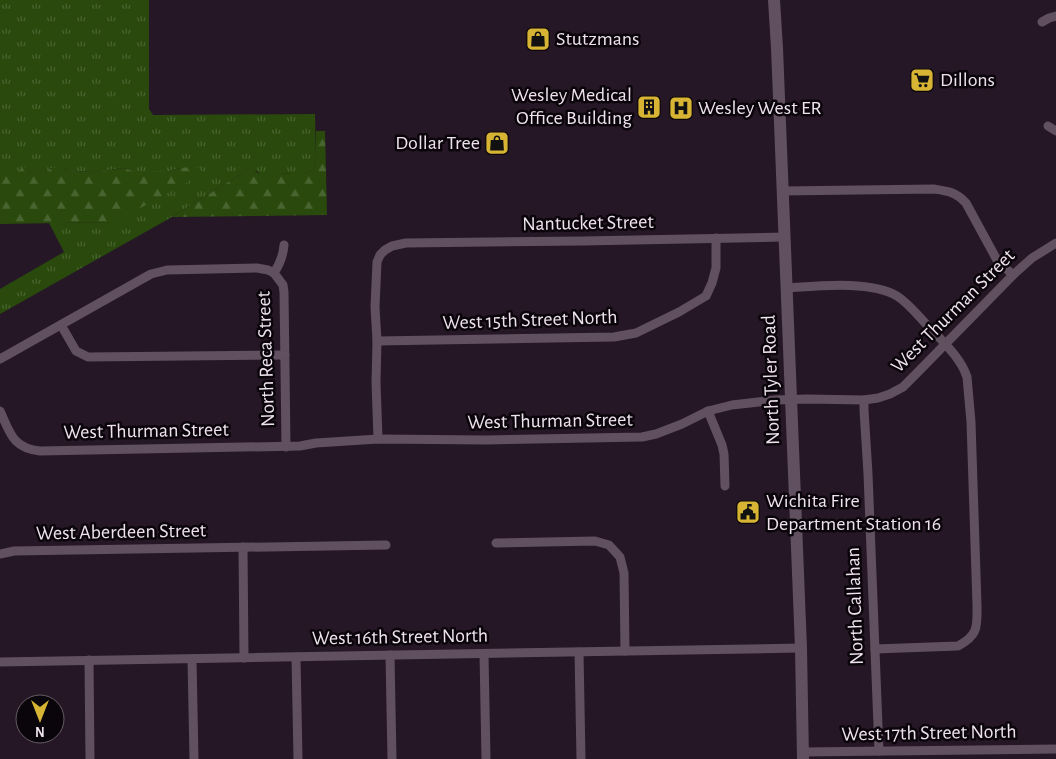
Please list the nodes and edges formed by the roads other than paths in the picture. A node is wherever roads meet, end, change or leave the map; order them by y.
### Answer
1 (774, 2) edge
2 (1056, 16) edge
3 (1042, 22) dead end
4 (782, 191) junction
5 (784, 237) junction
6 (716, 238) junction
7 (1056, 243) edge
8 (284, 245) dead end
9 (274, 273) junction
10 (1013, 275) junction
11 (787, 288) junction
12 (61, 325) junction
13 (377, 341) junction
14 (945, 344) junction
15 (286, 355) junction
16 (0, 359) edge
17 (791, 400) junction
18 (864, 400) junction
19 (0, 410) edge
20 (708, 411) junction
21 (378, 439) junction
22 (286, 447) junction
23 (725, 486) dead end
24 (496, 543) dead end
25 (386, 545) dead end
26 (243, 547) junction
27 (0, 554) edge
28 (801, 648) junction
29 (875, 649) junction
30 (625, 651) junction
31 (579, 652) junction
32 (484, 654) junction
33 (390, 655) junction
34 (296, 657) junction
35 (192, 658) junction
36 (244, 658) junction
37 (89, 660) junction
38 (0, 662) edge
39 (1056, 749) edge
40 (879, 751) junction
41 (803, 756) edge
42 (90, 759) edge
43 (194, 759) edge
44 (298, 759) edge
45 (392, 759) edge
46 (486, 759) edge
47 (581, 759) edge

1 - 4 main road, North Tyler Road
2 - 3 street
4 - 5 main road, North Tyler Road
4 - 10 street
5 - 6 street, Nantucket Street
5 - 11 main road, North Tyler Road
6 - 13 street, West 15th Street North
6 - 13 street, Nantucket Street
7 - 10 street, West Thurman Street
8 - 9 street, North Reca Street
9 - 12 street
9 - 15 street, North Reca Street
10 - 14 street, West Thurman Street
11 - 14 street
11 - 17 main road, North Tyler Road
12 - 15 street
12 - 16 street
13 - 21 street
14 - 18 street, West Thurman Street
14 - 29 street
15 - 22 street, North Reca Street
17 - 18 street, West Thurman Street
17 - 20 street, West Thurman Street
17 - 28 main road, North Tyler Road
18 - 29 street, North Callahan
19 - 22 street, West Thurman Street
20 - 21 street, West Thurman Street
20 - 23 street
21 - 22 street, West Thurman Street
24 - 30 street
25 - 26 street, West Aberdeen Street
26 - 27 street, West Aberdeen Street
26 - 36 street
28 - 30 street, West 16th Street North
28 - 41 main road, North Tyler Road
29 - 40 street, North Callahan
30 - 31 street, West 16th Street North
31 - 32 street, West 16th Street North
31 - 47 street
32 - 33 street, West 16th Street North
32 - 46 street
33 - 34 street, West 16th Street North
33 - 45 street
34 - 36 street, West 16th Street North
34 - 44 street
35 - 36 street, West 16th Street North
35 - 37 street, West 16th Street North
35 - 43 street
37 - 38 street, West 16th Street North
37 - 42 street
39 - 40 street, West 17th Street North
40 - 41 street, West 17th Street North

